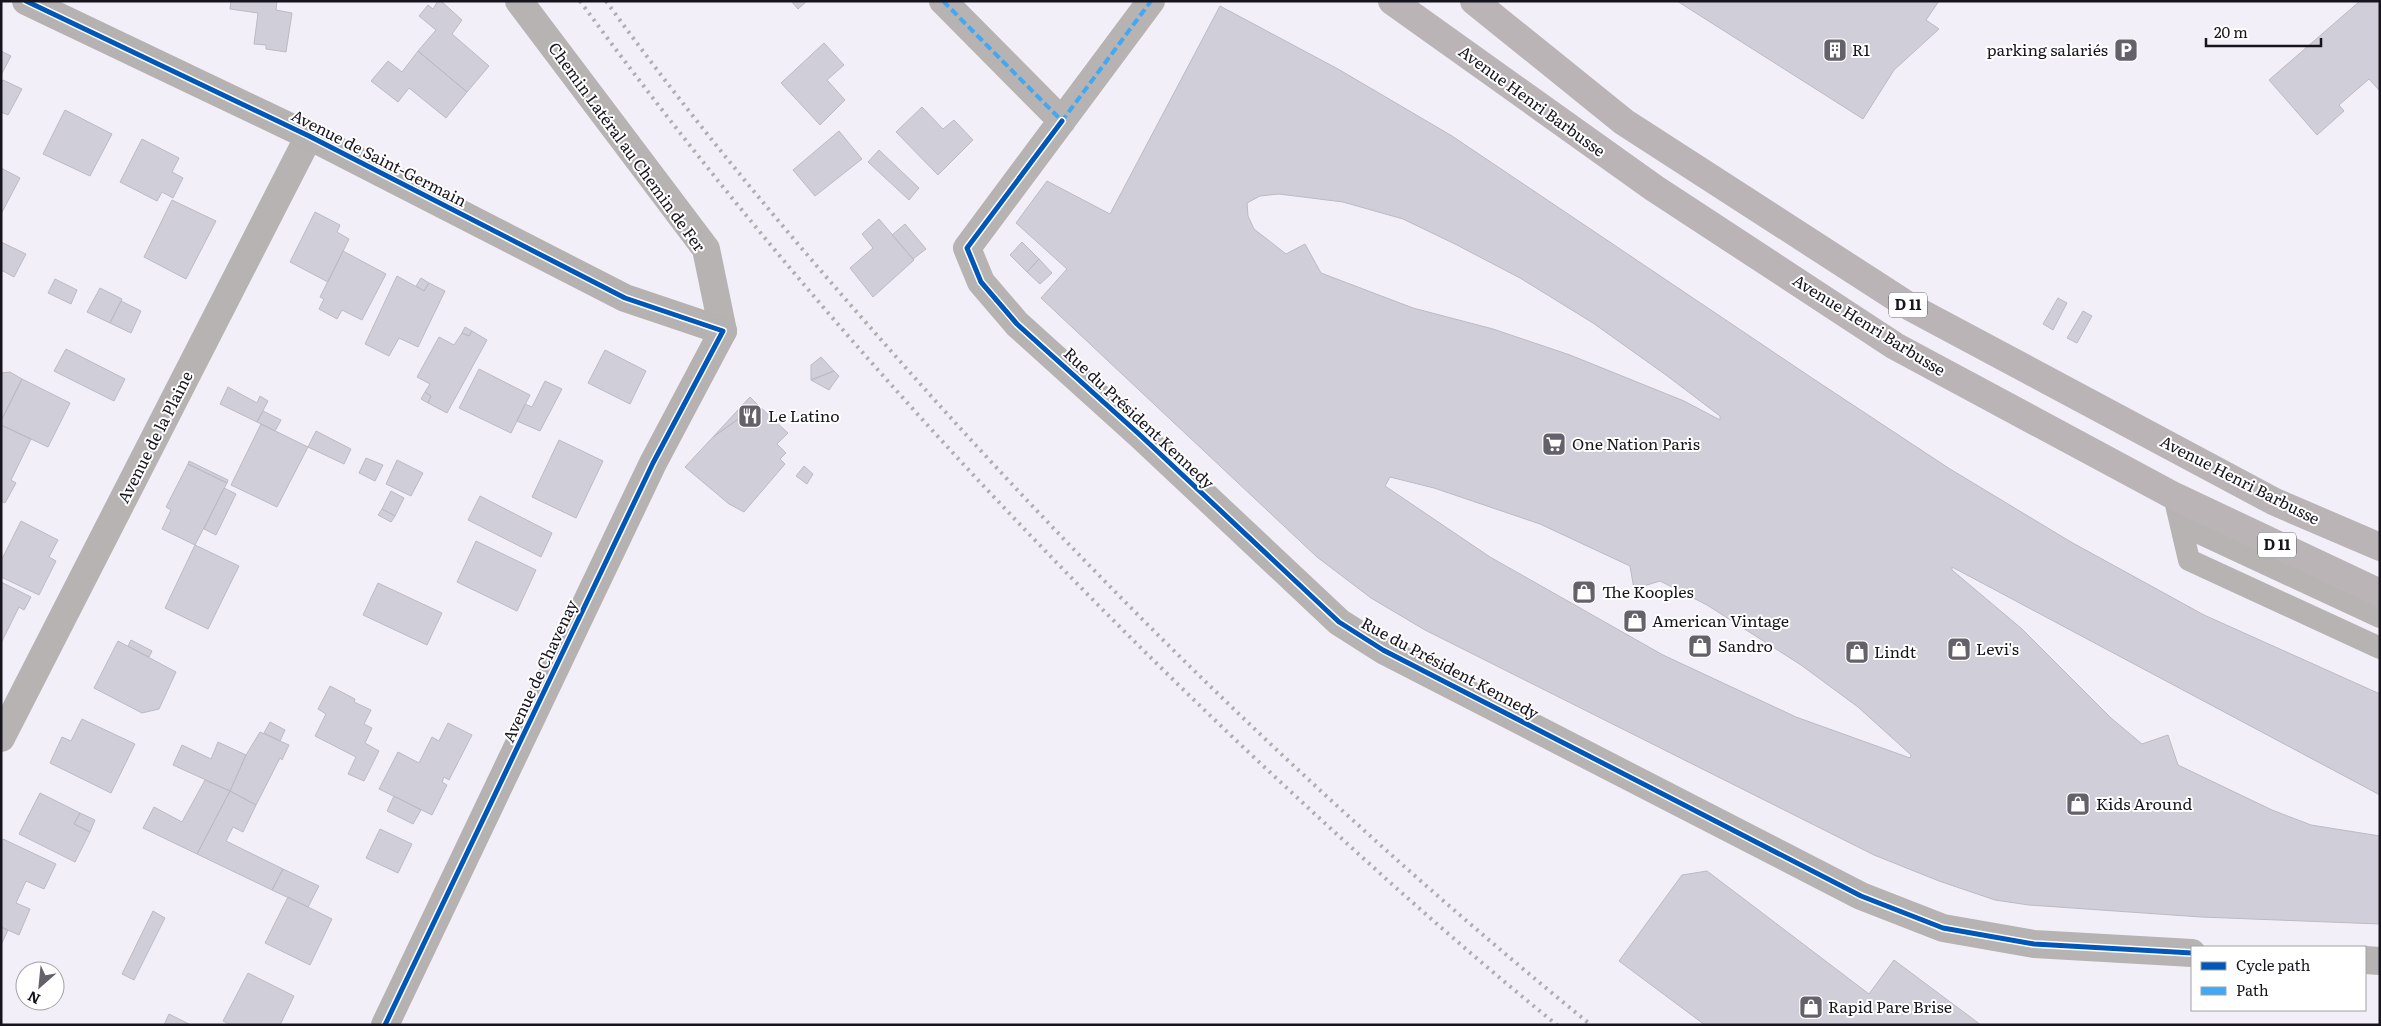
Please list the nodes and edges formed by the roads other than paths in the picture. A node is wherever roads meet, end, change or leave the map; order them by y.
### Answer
1 (26, 1) edge
2 (520, 1) edge
3 (943, 1) edge
4 (1151, 1) edge
5 (1392, 1) edge
6 (1474, 1) edge
7 (1062, 121) junction
8 (309, 136) junction
9 (723, 332) junction
10 (2174, 496) junction
11 (2182, 525) junction
12 (2380, 547) edge
13 (2380, 593) edge
14 (2380, 617) edge
15 (2380, 648) edge
16 (1, 738) edge
17 (2191, 953) edge
18 (2366, 960) edge
19 (2380, 961) edge
20 (385, 1025) edge

1 - 8 street, Avenue de Saint-Germain
2 - 9 street, Chemin Latéral au Chemin de Fer
3 - 7 street
4 - 7 street, Rue du Président Kennedy
5 - 10 main road, Avenue Henri Barbusse / D 11
6 - 12 main road, Avenue Henri Barbusse / D 11
7 - 17 street, Rue du Président Kennedy
8 - 9 street, Avenue de Saint-Germain
8 - 16 street, Avenue de la Plaine
9 - 20 street, Avenue de Chavenay
10 - 11 lane
10 - 13 main road, Avenue Henri Barbusse / D 11
11 - 14 lane
11 - 15 lane
18 - 19 street

